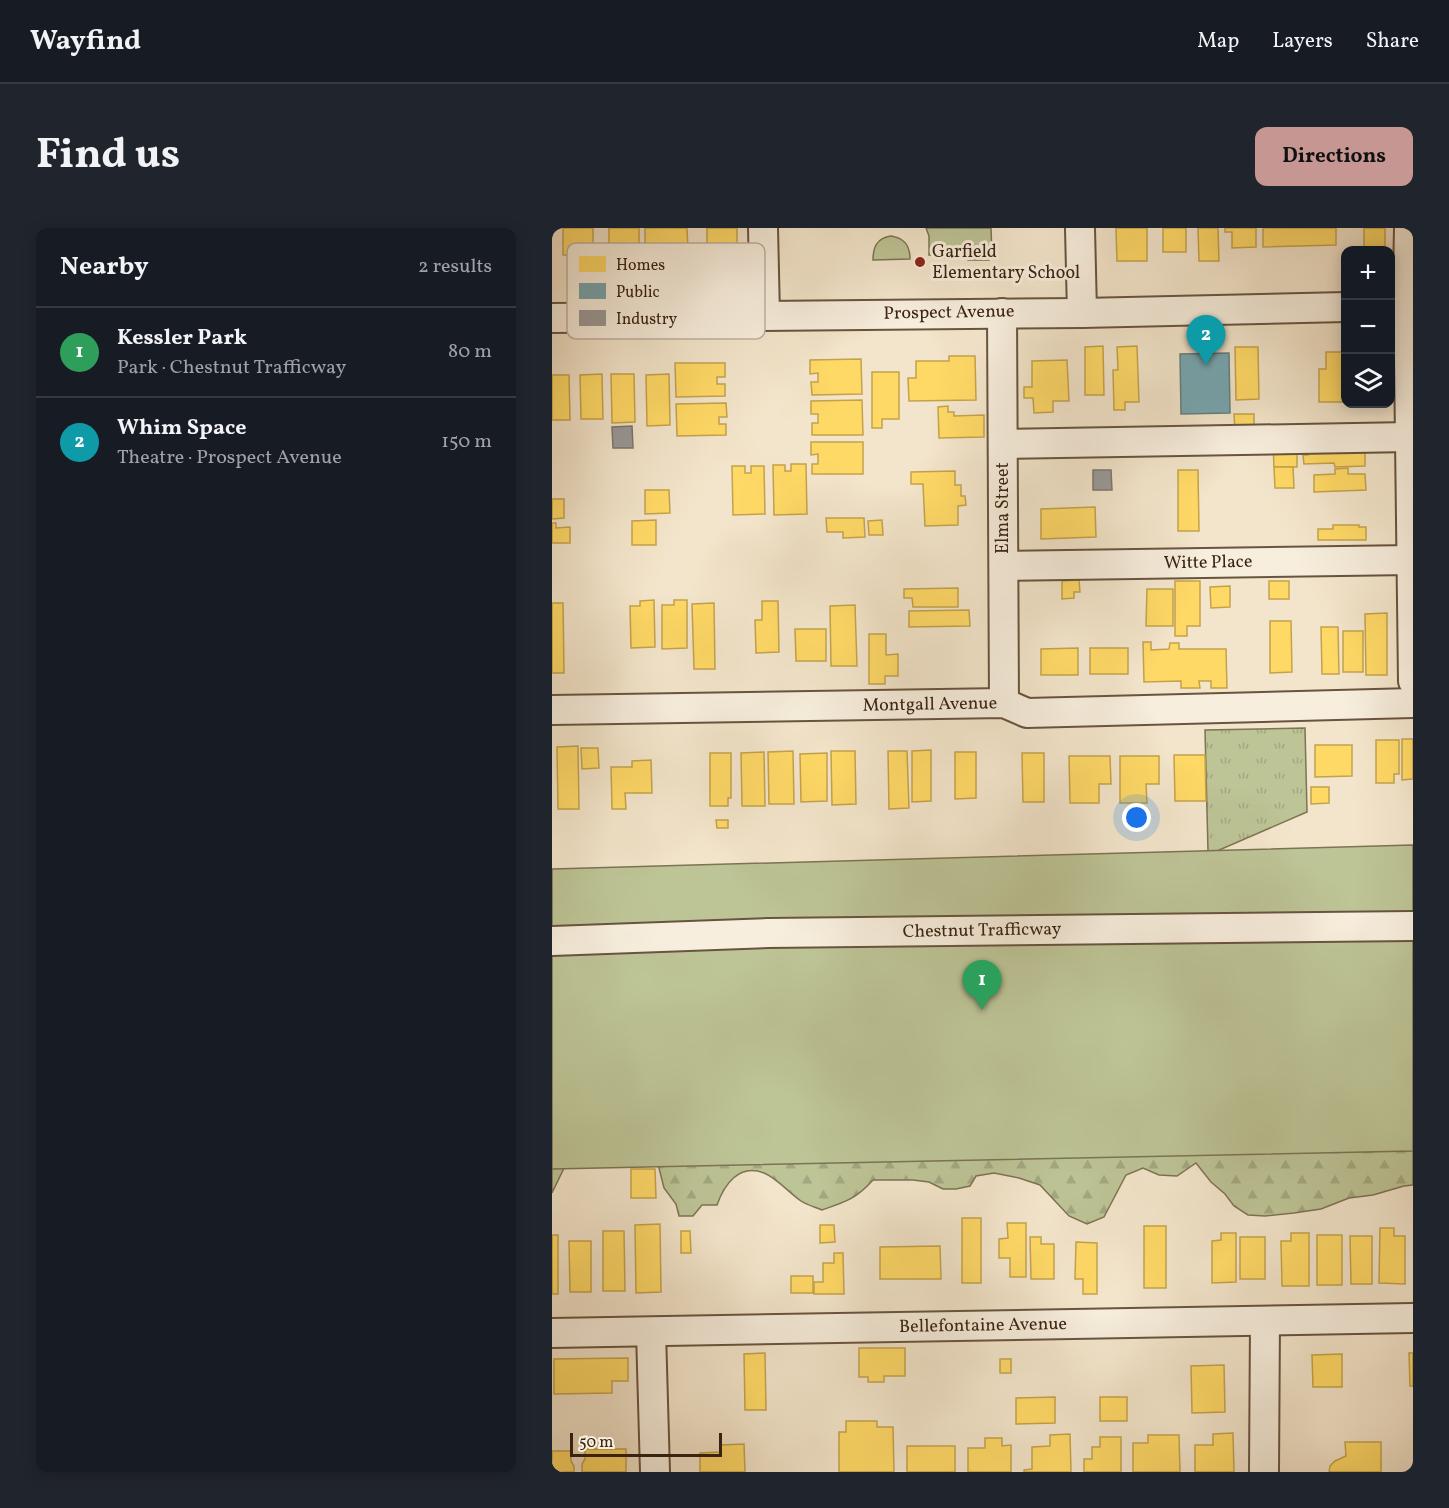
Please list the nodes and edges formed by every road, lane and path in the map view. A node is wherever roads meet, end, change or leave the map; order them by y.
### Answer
1 (763, 228) edge
2 (1080, 228) edge
3 (1409, 228) edge
4 (763, 243) edge
5 (1404, 306) edge
6 (1341, 307) edge
7 (1002, 313) junction
8 (1082, 313) junction
9 (765, 315) edge
10 (552, 318) edge
11 (567, 318) edge
12 (1410, 437) junction
13 (1003, 444) junction
14 (1412, 560) junction
15 (1004, 566) junction
16 (1413, 681) edge
17 (1413, 703) edge
18 (1004, 704) junction
19 (552, 710) edge
20 (1413, 926) edge
21 (552, 941) edge
22 (1413, 1318) edge
23 (1265, 1321) junction
24 (651, 1332) junction
25 (552, 1333) edge
26 (655, 1472) edge
27 (1264, 1472) edge

1 - 4 street
2 - 8 street
3 - 5 street
5 - 12 street
6 - 8 street, Prospect Avenue
7 - 8 street, Prospect Avenue
7 - 9 street, Prospect Avenue
7 - 13 street, Elma Street
10 - 11 street, Prospect Avenue
12 - 13 street
12 - 14 street
13 - 15 street, Elma Street
14 - 15 street, Witte Place
14 - 16 street
15 - 18 street, Elma Street
17 - 18 street, Montgall Avenue
18 - 19 street, Montgall Avenue
20 - 21 street, Chestnut Trafficway
22 - 23 street, Bellefontaine Avenue
23 - 24 street, Bellefontaine Avenue
23 - 27 street
24 - 25 street, Bellefontaine Avenue
24 - 26 street

